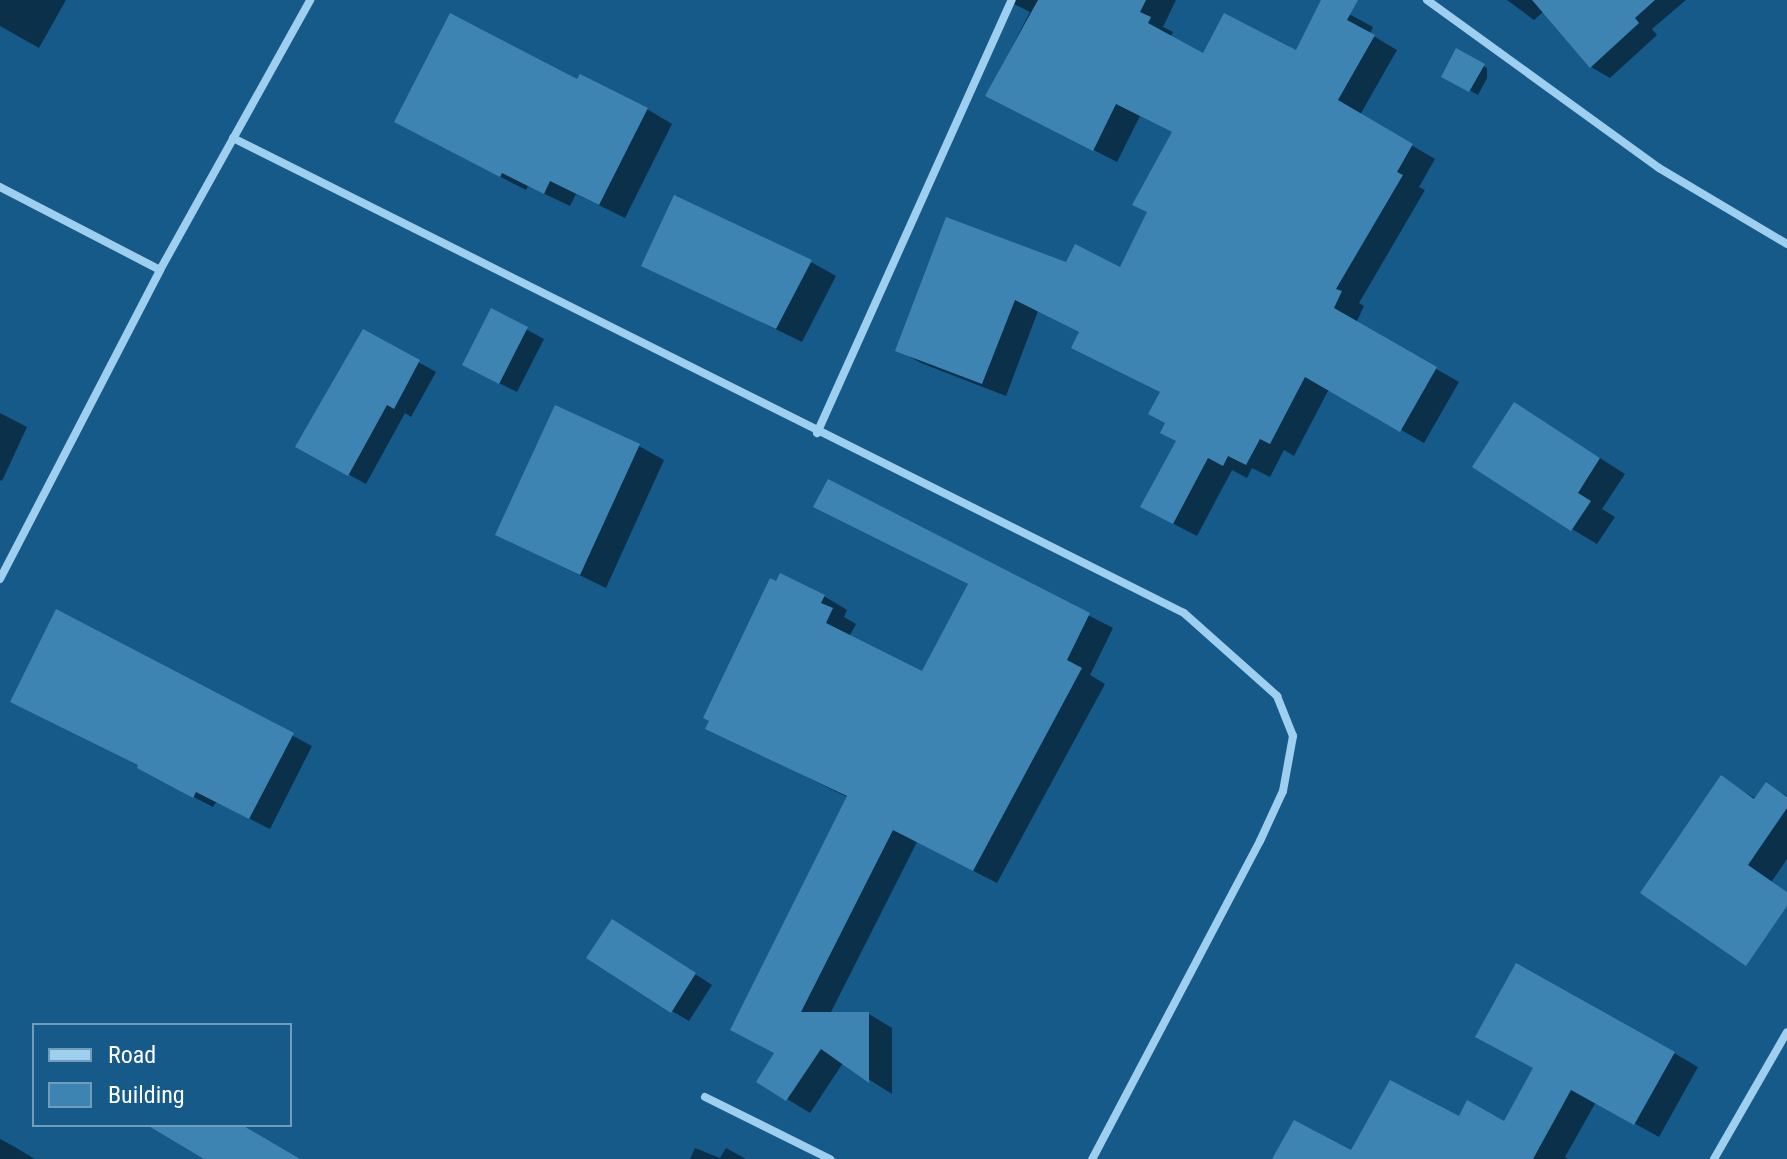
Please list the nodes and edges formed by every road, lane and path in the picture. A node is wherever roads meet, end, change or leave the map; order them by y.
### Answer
1 (310, 0) edge
2 (1012, 0) edge
3 (1427, 0) edge
4 (233, 138) junction
5 (0, 187) edge
6 (1787, 244) edge
7 (160, 270) junction
8 (817, 433) junction
9 (0, 579) edge
10 (1787, 1032) edge
11 (705, 1097) dead end
12 (830, 1159) edge
13 (1092, 1159) edge
14 (1714, 1159) edge

1 - 4 street
2 - 8 street
3 - 6 street
4 - 7 street
4 - 8 street
5 - 7 street
7 - 9 street
8 - 13 street
10 - 14 street
11 - 12 street

